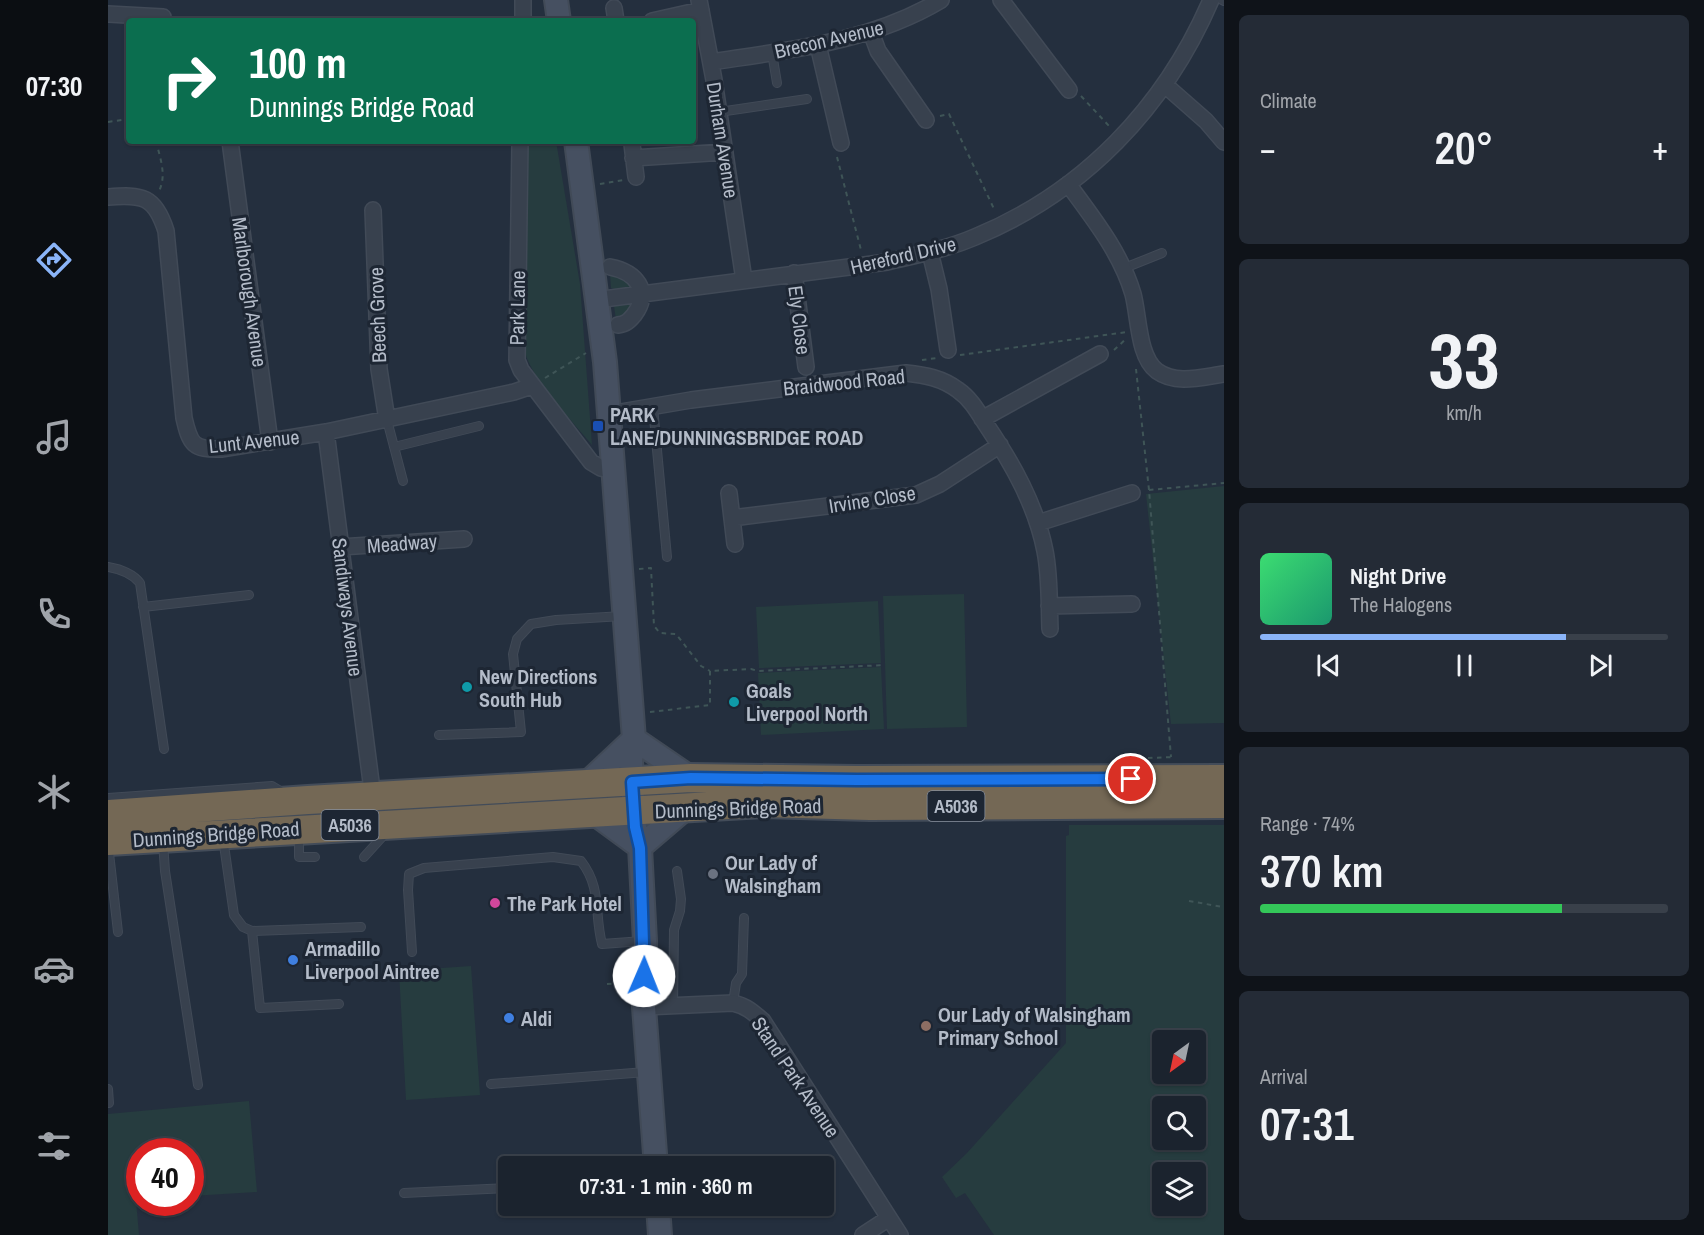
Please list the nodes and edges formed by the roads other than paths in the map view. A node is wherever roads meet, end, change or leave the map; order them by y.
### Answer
1 (523, 0) edge
2 (556, 0) edge
3 (941, 0) edge
4 (1001, 0) edge
5 (1212, 0) edge
6 (700, 5) edge
7 (108, 14) edge
8 (163, 17) dead end
9 (523, 18) edge
10 (559, 18) edge
11 (661, 18) edge
12 (871, 32) junction
13 (818, 45) junction
14 (772, 52) junction
15 (711, 62) junction
16 (777, 83) dead end
17 (1165, 85) junction
18 (1068, 90) road end
19 (807, 99) dead end
20 (719, 112) junction
21 (926, 120) road end
22 (1224, 141) edge
23 (841, 143) road end
24 (230, 144) edge
25 (520, 144) edge
26 (576, 144) edge
27 (726, 152) junction
28 (636, 177) road end
29 (1068, 184) junction
30 (108, 197) edge
31 (373, 210) dead end
32 (930, 252) junction
33 (1162, 253) dead end
34 (610, 267) dead end
35 (1122, 269) junction
36 (794, 273) junction
37 (744, 280) junction
38 (642, 293) junction
39 (596, 300) junction
40 (618, 325) dead end
41 (948, 350) dead end
42 (1100, 354) road end
43 (806, 367) dead end
44 (1224, 374) edge
45 (532, 386) junction
46 (653, 407) junction
47 (609, 414) junction
48 (982, 419) junction
49 (387, 420) junction
50 (479, 426) dead end
51 (326, 432) junction
52 (270, 442) junction
53 (1000, 445) junction
54 (394, 447) junction
55 (614, 470) junction
56 (403, 481) dead end
57 (729, 493) dead end
58 (1132, 493) road end
59 (732, 518) junction
60 (1038, 524) junction
61 (464, 539) dead end
62 (735, 544) dead end
63 (340, 547) junction
64 (667, 557) dead end
65 (108, 567) edge
66 (249, 595) dead end
67 (1132, 604) dead end
68 (1049, 606) junction
69 (143, 607) junction
70 (625, 616) junction
71 (1050, 629) dead end
72 (438, 735) dead end
73 (634, 739) junction
74 (164, 749) dead end
75 (691, 778) junction
76 (1224, 779) edge
77 (371, 782) dead end
78 (586, 784) junction
79 (640, 795) junction
80 (108, 798) edge
81 (296, 801) junction
82 (1224, 804) edge
83 (688, 806) junction
84 (591, 811) junction
85 (108, 814) edge
86 (391, 829) junction
87 (372, 837) dead end
88 (302, 842) junction
89 (224, 843) junction
90 (163, 847) junction
91 (640, 848) junction
92 (111, 850) edge
93 (364, 857) dead end
94 (677, 871) dead end
95 (744, 918) dead end
96 (361, 927) dead end
97 (252, 931) junction
98 (118, 932) dead end
99 (645, 941) junction
100 (412, 952) dead end
101 (339, 1004) dead end
102 (733, 1004) junction
103 (673, 1006) junction
104 (644, 1007) junction
105 (648, 1072) junction
106 (491, 1084) dead end
107 (198, 1085) dead end
108 (108, 1089) edge
109 (109, 1103) edge
110 (655, 1156) edge
111 (498, 1188) edge
112 (404, 1193) dead end
113 (659, 1216) edge
114 (889, 1218) junction
115 (660, 1235) edge
116 (863, 1235) edge
117 (900, 1235) edge

1 - 9 street
2 - 10 street
3 - 12 street, Brecon Avenue
4 - 18 street
5 - 17 street, Hereford Drive
6 - 11 street
6 - 15 street, Durham Avenue
7 - 8 street
12 - 13 street, Brecon Avenue
12 - 21 street
13 - 14 street, Brecon Avenue
13 - 23 street
14 - 15 street, Brecon Avenue
14 - 16 lane
15 - 20 street, Durham Avenue
17 - 22 street
17 - 29 street, Hereford Drive
19 - 20 lane
20 - 27 street, Durham Avenue
24 - 52 street, Marlborough Avenue
25 - 45 street, Park Lane
26 - 39 street
27 - 28 street
27 - 37 street, Durham Avenue
29 - 32 street, Hereford Drive
29 - 35 street
30 - 52 street, Lunt Avenue
31 - 49 street, Beech Grove
32 - 36 street, Hereford Drive
32 - 41 street
33 - 35 lane
34 - 38 street
35 - 44 street
36 - 37 street, Hereford Drive
36 - 43 street, Ely Close
37 - 38 street, Hereford Drive
38 - 39 street, Hereford Drive
38 - 40 street
39 - 47 street
42 - 48 street
45 - 49 street, Lunt Avenue
45 - 55 street, Park Lane
46 - 47 street, Braidwood Road
46 - 48 street, Braidwood Road
46 - 64 lane
47 - 55 street
48 - 53 street, Braidwood Road
49 - 51 street, Lunt Avenue
49 - 54 lane
50 - 54 lane
51 - 52 street, Lunt Avenue
51 - 63 street, Sandiways Avenue
53 - 59 street, Irvine Close
53 - 60 street, Braidwood Road
54 - 56 lane
55 - 70 street
57 - 59 street
58 - 60 street
59 - 62 street
60 - 68 street, Braidwood Road
61 - 63 street, Meadway
63 - 77 street, Sandiways Avenue
65 - 69 lane
66 - 69 lane
67 - 68 street
68 - 71 street, Braidwood Road
69 - 74 lane
70 - 72 lane
70 - 73 street
73 - 75 street
73 - 78 street
73 - 79 street
75 - 76 highway, Dunnings Bridge Road / A5036
75 - 79 highway, Dunnings Bridge Road / A5036
78 - 79 highway, Dunnings Bridge Road / A5036
78 - 81 highway, Dunnings Bridge Road / A5036
79 - 83 highway
79 - 84 highway, Dunnings Bridge Road / A5036
79 - 91 street
80 - 81 lane
81 - 85 highway, Dunnings Bridge Road / A5036
81 - 88 highway
82 - 83 highway, Dunnings Bridge Road / A5036
83 - 91 street
84 - 86 highway, Dunnings Bridge Road / A5036
84 - 91 street
86 - 87 lane
86 - 88 highway, Dunnings Bridge Road / A5036
86 - 93 lane
88 - 89 highway, Dunnings Bridge Road / A5036
89 - 90 highway, Dunnings Bridge Road / A5036
89 - 97 lane
90 - 92 highway, Dunnings Bridge Road / A5036
90 - 107 lane
91 - 99 street
92 - 98 lane
94 - 103 lane
95 - 102 lane
96 - 97 lane
97 - 101 lane
99 - 100 lane
99 - 104 street
102 - 103 street, Stand Park Avenue
102 - 114 street, Stand Park Avenue
103 - 104 street, Stand Park Avenue
104 - 105 street
105 - 106 lane
105 - 110 street
108 - 109 lane
111 - 112 lane
113 - 115 street
114 - 116 street
114 - 117 street, Stand Park Avenue

